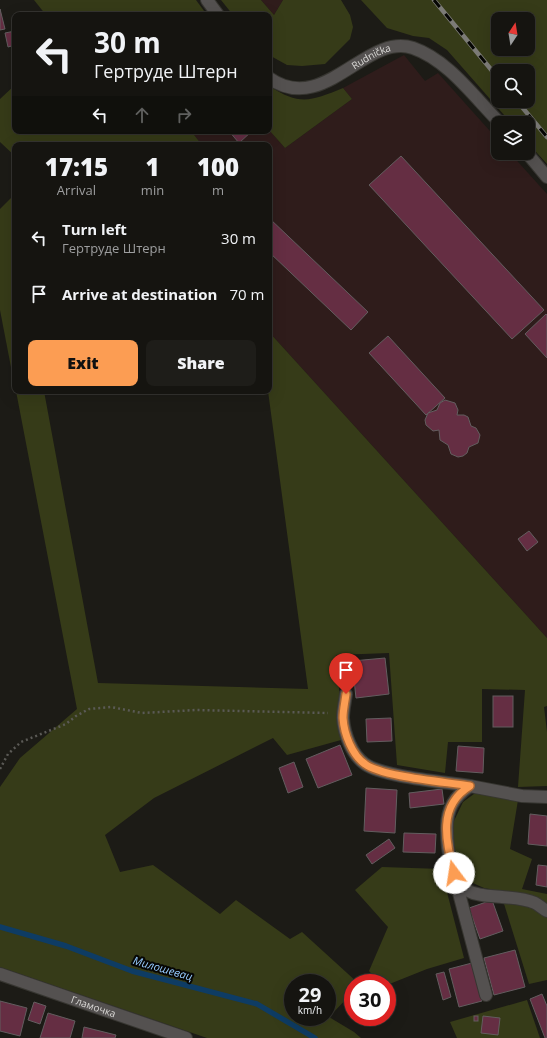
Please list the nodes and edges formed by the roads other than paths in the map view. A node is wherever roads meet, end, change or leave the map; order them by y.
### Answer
1 (207, 0) edge
2 (216, 12) edge
3 (272, 80) edge
4 (493, 116) edge
5 (533, 160) edge
6 (547, 177) edge
7 (346, 694) dead end
8 (470, 786) junction
9 (547, 796) edge
10 (454, 873) junction
11 (547, 912) edge
12 (0, 974) edge
13 (486, 995) dead end
14 (186, 1038) edge

1 - 2 street
3 - 4 street, Rudnička
5 - 6 street
7 - 8 street
8 - 9 street
8 - 10 street
10 - 11 street
10 - 13 street
12 - 14 street, Гламочка

